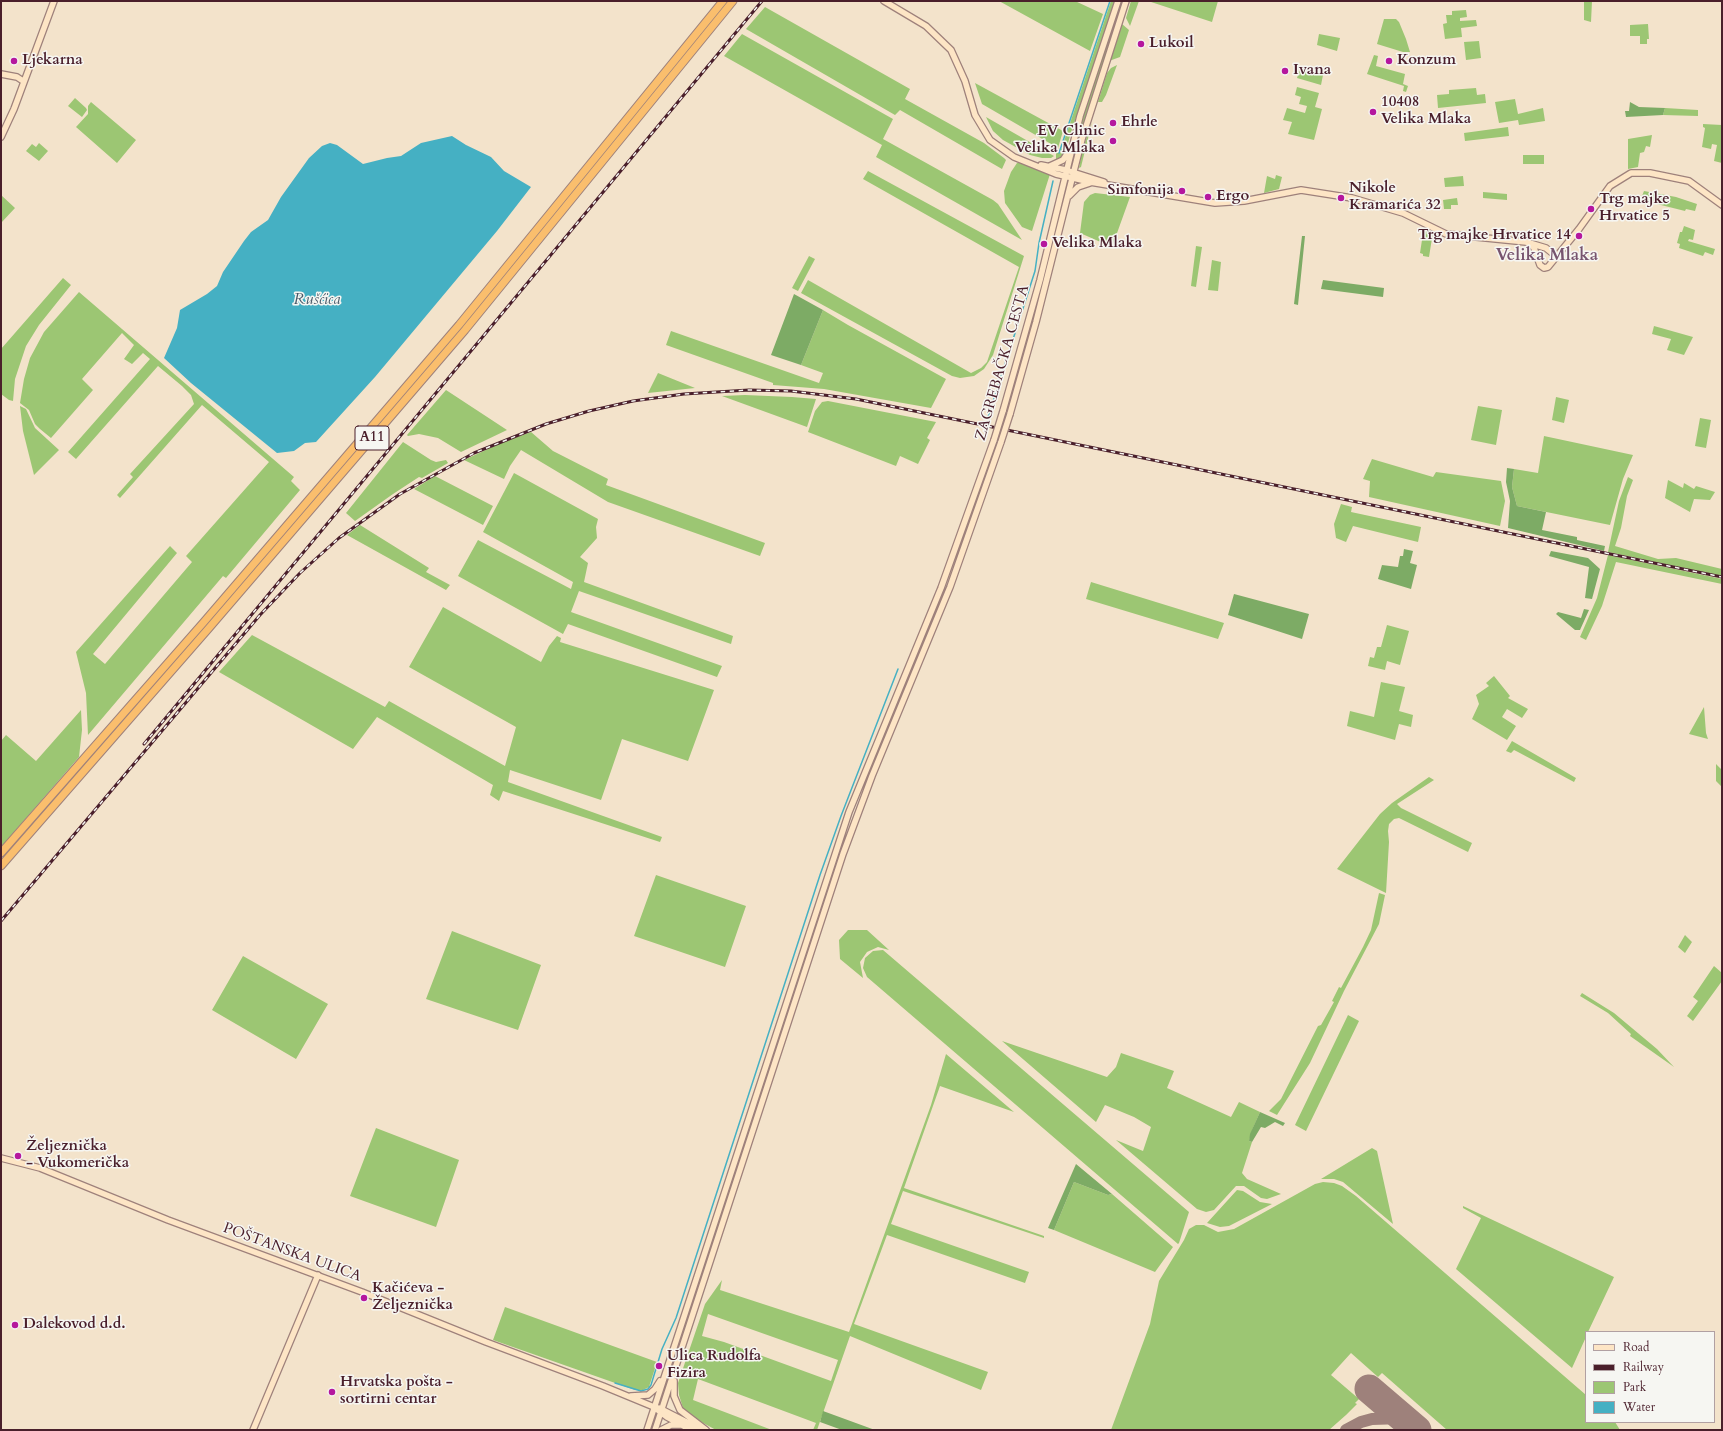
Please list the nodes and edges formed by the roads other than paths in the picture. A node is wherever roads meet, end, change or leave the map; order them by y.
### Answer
1 (54, 1) edge
2 (723, 1) edge
3 (733, 1) edge
4 (884, 1) edge
5 (1118, 1) edge
6 (1126, 1) edge
7 (1, 74) edge
8 (23, 81) junction
9 (1, 136) edge
10 (1072, 148) junction
11 (1038, 165) junction
12 (1050, 166) junction
13 (1066, 173) junction
14 (1073, 175) junction
15 (1094, 183) junction
16 (1107, 184) junction
17 (1068, 198) junction
18 (1722, 205) edge
19 (1530, 243) junction
20 (1558, 256) junction
21 (1, 854) edge
22 (1, 866) edge
23 (1, 1158) edge
24 (318, 1275) junction
25 (668, 1367) junction
26 (675, 1369) junction
27 (623, 1394) junction
28 (654, 1407) junction
29 (661, 1411) junction
30 (684, 1426) junction
31 (253, 1430) edge
32 (647, 1430) edge
33 (655, 1430) edge
34 (661, 1430) edge
35 (691, 1430) edge
36 (702, 1430) edge
37 (706, 1430) edge

1 - 8 main road
2 - 21 highway, A11
3 - 22 highway, A11
4 - 11 main road
5 - 10 main road, ZAGREBAČKA CESTA
6 - 14 main road, ZAGREBAČKA CESTA
7 - 8 main road
8 - 9 main road
10 - 12 main road
10 - 13 main road, ZAGREBAČKA CESTA
11 - 12 main road
11 - 13 main road
12 - 13 main road
13 - 14 main road
13 - 25 main road, ZAGREBAČKA CESTA, bridge
14 - 15 main road
14 - 16 main road
14 - 17 main road, ZAGREBAČKA CESTA
15 - 16 main road
15 - 17 main road
16 - 19 main road
17 - 26 main road, ZAGREBAČKA CESTA, bridge
18 - 20 main road
19 - 20 main road
19 - 20 main road
23 - 24 main road, POŠTANSKA ULICA
24 - 27 main road, POŠTANSKA ULICA
24 - 31 main road
25 - 27 main road
25 - 28 main road
26 - 29 main road
26 - 37 main road
27 - 28 main road, POŠTANSKA ULICA
28 - 29 main road, POŠTANSKA ULICA
28 - 32 main road
29 - 30 main road
29 - 33 main road
29 - 36 main road
30 - 34 main road
30 - 35 main road

